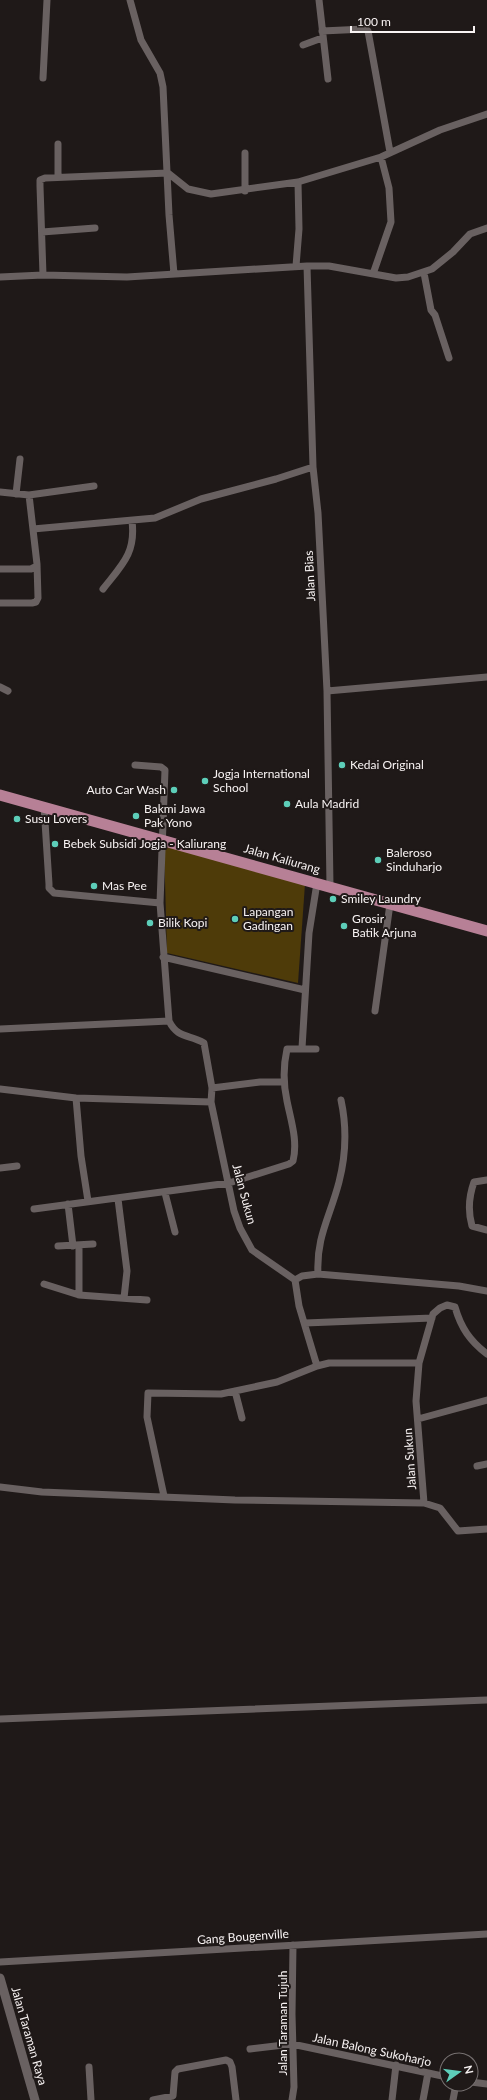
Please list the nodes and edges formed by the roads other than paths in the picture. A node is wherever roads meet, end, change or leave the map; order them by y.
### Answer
1 (47, 0) edge
2 (130, 0) edge
3 (318, 0) edge
4 (322, 34) junction
5 (303, 45) dead end
6 (43, 78) dead end
7 (328, 79) dead end
8 (487, 114) edge
9 (58, 144) dead end
10 (390, 152) junction
11 (245, 153) dead end
12 (381, 157) junction
13 (168, 173) junction
14 (58, 177) junction
15 (298, 182) junction
16 (245, 191) junction
17 (94, 228) dead end
18 (487, 228) edge
19 (42, 232) junction
20 (296, 266) junction
21 (307, 266) junction
22 (424, 273) junction
23 (174, 274) junction
24 (373, 274) junction
25 (43, 275) junction
26 (0, 277) edge
27 (449, 358) dead end
28 (20, 459) dead end
29 (314, 467) junction
30 (94, 486) dead end
31 (0, 492) edge
32 (16, 494) junction
33 (29, 495) junction
34 (132, 521) junction
35 (33, 529) junction
36 (37, 566) junction
37 (0, 569) edge
38 (103, 589) dead end
39 (0, 603) edge
40 (487, 677) edge
41 (0, 687) edge
42 (8, 691) dead end
43 (326, 691) junction
44 (135, 765) dead end
45 (0, 795) edge
46 (44, 806) junction
47 (163, 839) junction
48 (317, 883) junction
49 (330, 886) junction
50 (160, 903) junction
51 (390, 904) junction
52 (487, 931) edge
53 (163, 957) junction
54 (305, 990) junction
55 (375, 1010) dead end
56 (169, 1021) junction
57 (0, 1028) edge
58 (302, 1048) junction
59 (316, 1049) dead end
60 (284, 1082) junction
61 (212, 1088) junction
62 (0, 1089) edge
63 (76, 1098) junction
64 (341, 1100) dead end
65 (211, 1102) junction
66 (17, 1166) dead end
67 (0, 1168) edge
68 (487, 1180) edge
69 (229, 1183) junction
70 (165, 1193) junction
71 (118, 1199) junction
72 (88, 1201) junction
73 (68, 1204) junction
74 (34, 1210) dead end
75 (487, 1230) edge
76 (175, 1232) dead end
77 (93, 1244) dead end
78 (76, 1245) junction
79 (58, 1246) dead end
80 (318, 1274) junction
81 (295, 1280) junction
82 (44, 1284) dead end
83 (487, 1291) edge
84 (78, 1295) junction
85 (124, 1298) junction
86 (147, 1300) dead end
87 (432, 1318) junction
88 (306, 1323) junction
89 (487, 1354) edge
90 (419, 1363) junction
91 (318, 1366) junction
92 (235, 1391) junction
93 (487, 1400) edge
94 (242, 1418) dead end
95 (418, 1419) junction
96 (487, 1464) edge
97 (478, 1466) dead end
98 (0, 1487) edge
99 (164, 1496) junction
100 (424, 1503) junction
101 (487, 1530) edge
102 (487, 1700) edge
103 (0, 1719) edge
104 (487, 1934) edge
105 (293, 1945) junction
106 (0, 1962) edge
107 (0, 1978) edge
108 (292, 2044) junction
109 (250, 2049) dead end
110 (396, 2065) junction
111 (89, 2067) dead end
112 (428, 2073) junction
113 (439, 2075) edge
114 (35, 2100) edge
115 (91, 2100) edge
116 (153, 2100) edge
117 (236, 2100) edge
118 (292, 2100) edge
119 (392, 2100) edge
120 (423, 2100) edge

1 - 6 street
2 - 13 street
3 - 4 street
4 - 5 street
4 - 7 street
4 - 10 street
8 - 10 street
9 - 14 street
10 - 12 street
11 - 16 street
12 - 15 street
12 - 24 street
13 - 14 street
13 - 16 street
13 - 23 street
14 - 19 street
15 - 16 street
15 - 20 street
17 - 19 street
18 - 22 street
19 - 25 street
20 - 21 street
20 - 23 street
21 - 24 street
21 - 29 street, Jalan Bias
22 - 24 street
22 - 27 street
23 - 25 street
25 - 26 street
28 - 32 street
29 - 34 street
29 - 43 street, Jalan Bias
30 - 33 street
31 - 32 street
32 - 33 street
33 - 35 street
34 - 35 street
34 - 38 street
35 - 36 street
36 - 37 street
36 - 39 street
40 - 43 street
41 - 42 street
43 - 49 street, Jalan Bias
44 - 47 street
45 - 46 main road, Jalan Kaliurang
46 - 47 main road, Jalan Kaliurang
46 - 50 street
47 - 48 main road, Jalan Kaliurang
47 - 50 street
48 - 49 main road, Jalan Kaliurang
48 - 54 street
49 - 51 main road, Jalan Kaliurang
50 - 53 street
51 - 52 main road, Jalan Kaliurang
51 - 55 street
53 - 54 street
53 - 56 street
54 - 58 street
56 - 57 street
56 - 61 street, Jalan Sukun
58 - 59 street
58 - 60 street
60 - 61 street
60 - 69 street
61 - 65 street, Jalan Sukun
62 - 63 street
63 - 65 street
63 - 72 street
64 - 80 street
65 - 69 street, Jalan Sukun
66 - 67 street
68 - 75 street
69 - 70 street
69 - 81 street, Jalan Sukun
70 - 71 street
70 - 76 street
71 - 72 street
71 - 85 street
72 - 73 street
73 - 74 street
73 - 78 street
77 - 78 street
78 - 79 street
78 - 84 street
80 - 81 street
80 - 83 street
81 - 88 street
82 - 84 street
84 - 85 street
85 - 86 street
87 - 88 street
87 - 89 street
87 - 90 street, Jalan Sukun
88 - 91 street
90 - 91 street
90 - 95 street, Jalan Sukun
91 - 92 street
92 - 94 street
92 - 99 street
93 - 95 street
95 - 100 street, Jalan Sukun
96 - 97 street
98 - 99 street
99 - 100 street
100 - 101 street
102 - 103 street
104 - 105 street, Gang Bougenville
105 - 106 street, Gang Bougenville
105 - 108 street, Jalan Taraman Tujuh
107 - 114 street, Jalan Taraman Raya
108 - 109 street, Jalan Balong Sukoharjo
108 - 110 street, Jalan Balong Sukoharjo
108 - 118 street, Jalan Taraman Tujuh
110 - 112 street, Jalan Balong Sukoharjo
110 - 119 street
111 - 115 street
112 - 113 street, Jalan Balong Sukoharjo
112 - 120 street
116 - 117 street

